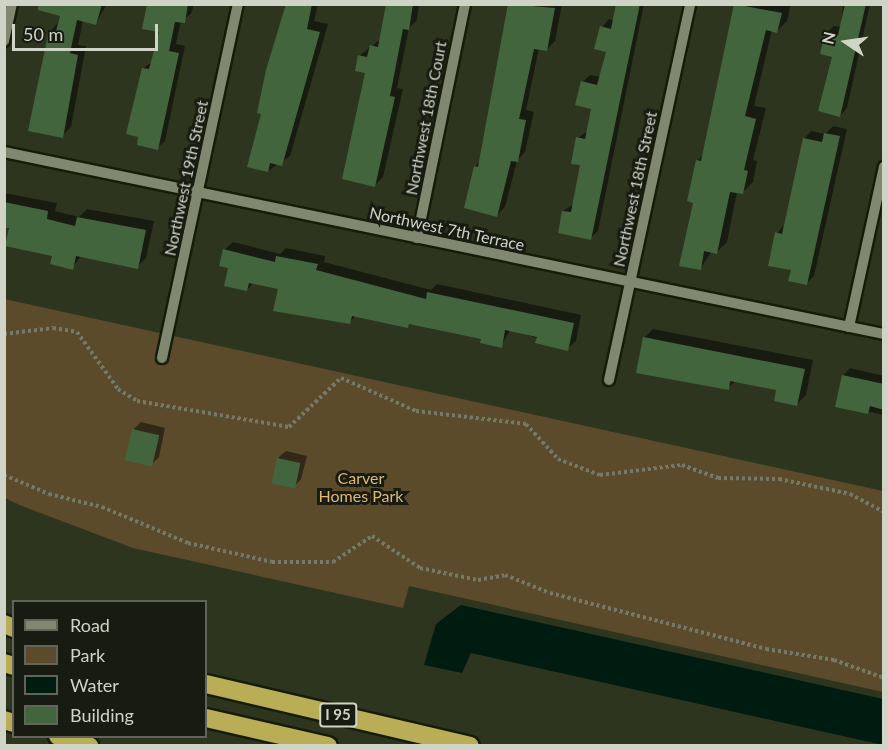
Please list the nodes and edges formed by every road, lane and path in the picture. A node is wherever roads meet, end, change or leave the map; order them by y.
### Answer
1 (12, 4) edge
2 (238, 4) edge
3 (465, 4) edge
4 (690, 4) edge
5 (4, 41) edge
6 (4, 152) edge
7 (884, 167) edge
8 (199, 193) junction
9 (417, 238) junction
10 (630, 284) junction
11 (849, 327) junction
12 (4, 334) edge
13 (884, 334) edge
14 (162, 358) dead end
15 (609, 380) dead end
16 (4, 475) edge
17 (884, 512) edge
18 (884, 678) edge
19 (207, 684) edge
20 (207, 718) edge
21 (64, 738) edge
22 (89, 746) edge
23 (328, 746) edge
24 (470, 746) edge

1 - 5 street
2 - 8 street, Northwest 19th Street
3 - 9 street, Northwest 18th Court
4 - 10 street, Northwest 18th Street
6 - 8 street, Northwest 7th Terrace
7 - 11 street
8 - 9 street, Northwest 7th Terrace
8 - 14 street, Northwest 19th Street
9 - 10 street, Northwest 7th Terrace
10 - 11 street, Northwest 7th Terrace
10 - 15 street, Northwest 18th Street
11 - 13 street, Northwest 7th Terrace
12 - 17 path
16 - 18 path
19 - 24 highway, I 95
20 - 23 highway
21 - 22 highway

